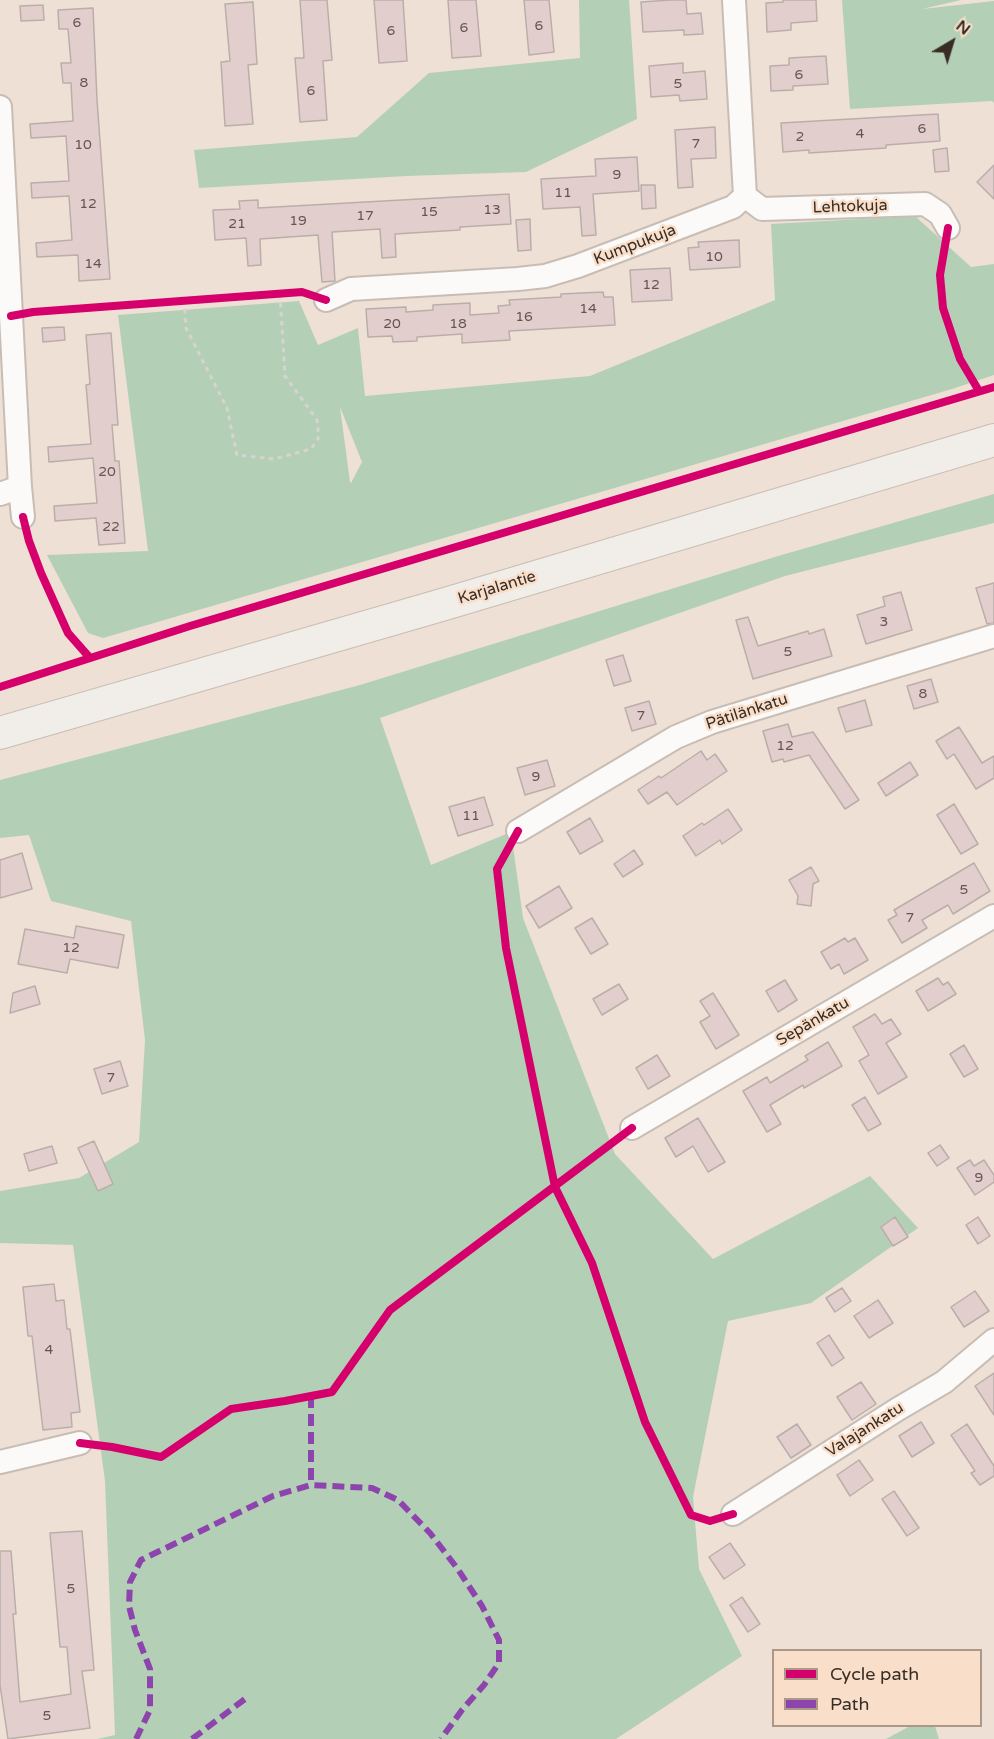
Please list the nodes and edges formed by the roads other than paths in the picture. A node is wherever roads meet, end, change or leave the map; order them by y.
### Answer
1 (734, 0) edge
2 (0, 107) edge
3 (745, 196) junction
4 (948, 228) dead end
5 (326, 300) dead end
6 (6, 318) edge
7 (994, 440) edge
8 (10, 490) edge
9 (23, 517) dead end
10 (994, 636) edge
11 (0, 733) edge
12 (518, 831) dead end
13 (994, 916) edge
14 (632, 1128) dead end
15 (994, 1340) edge
16 (80, 1443) dead end
17 (0, 1462) edge
18 (733, 1514) dead end

1 - 3 street
2 - 6 street
3 - 4 street, Lehtokuja
3 - 5 street, Kumpukuja
6 - 8 street
7 - 11 main road, Karjalantie
8 - 9 street
10 - 12 street, Pätilänkatu
13 - 14 street, Sepänkatu
15 - 18 street, Valajankatu
16 - 17 street

